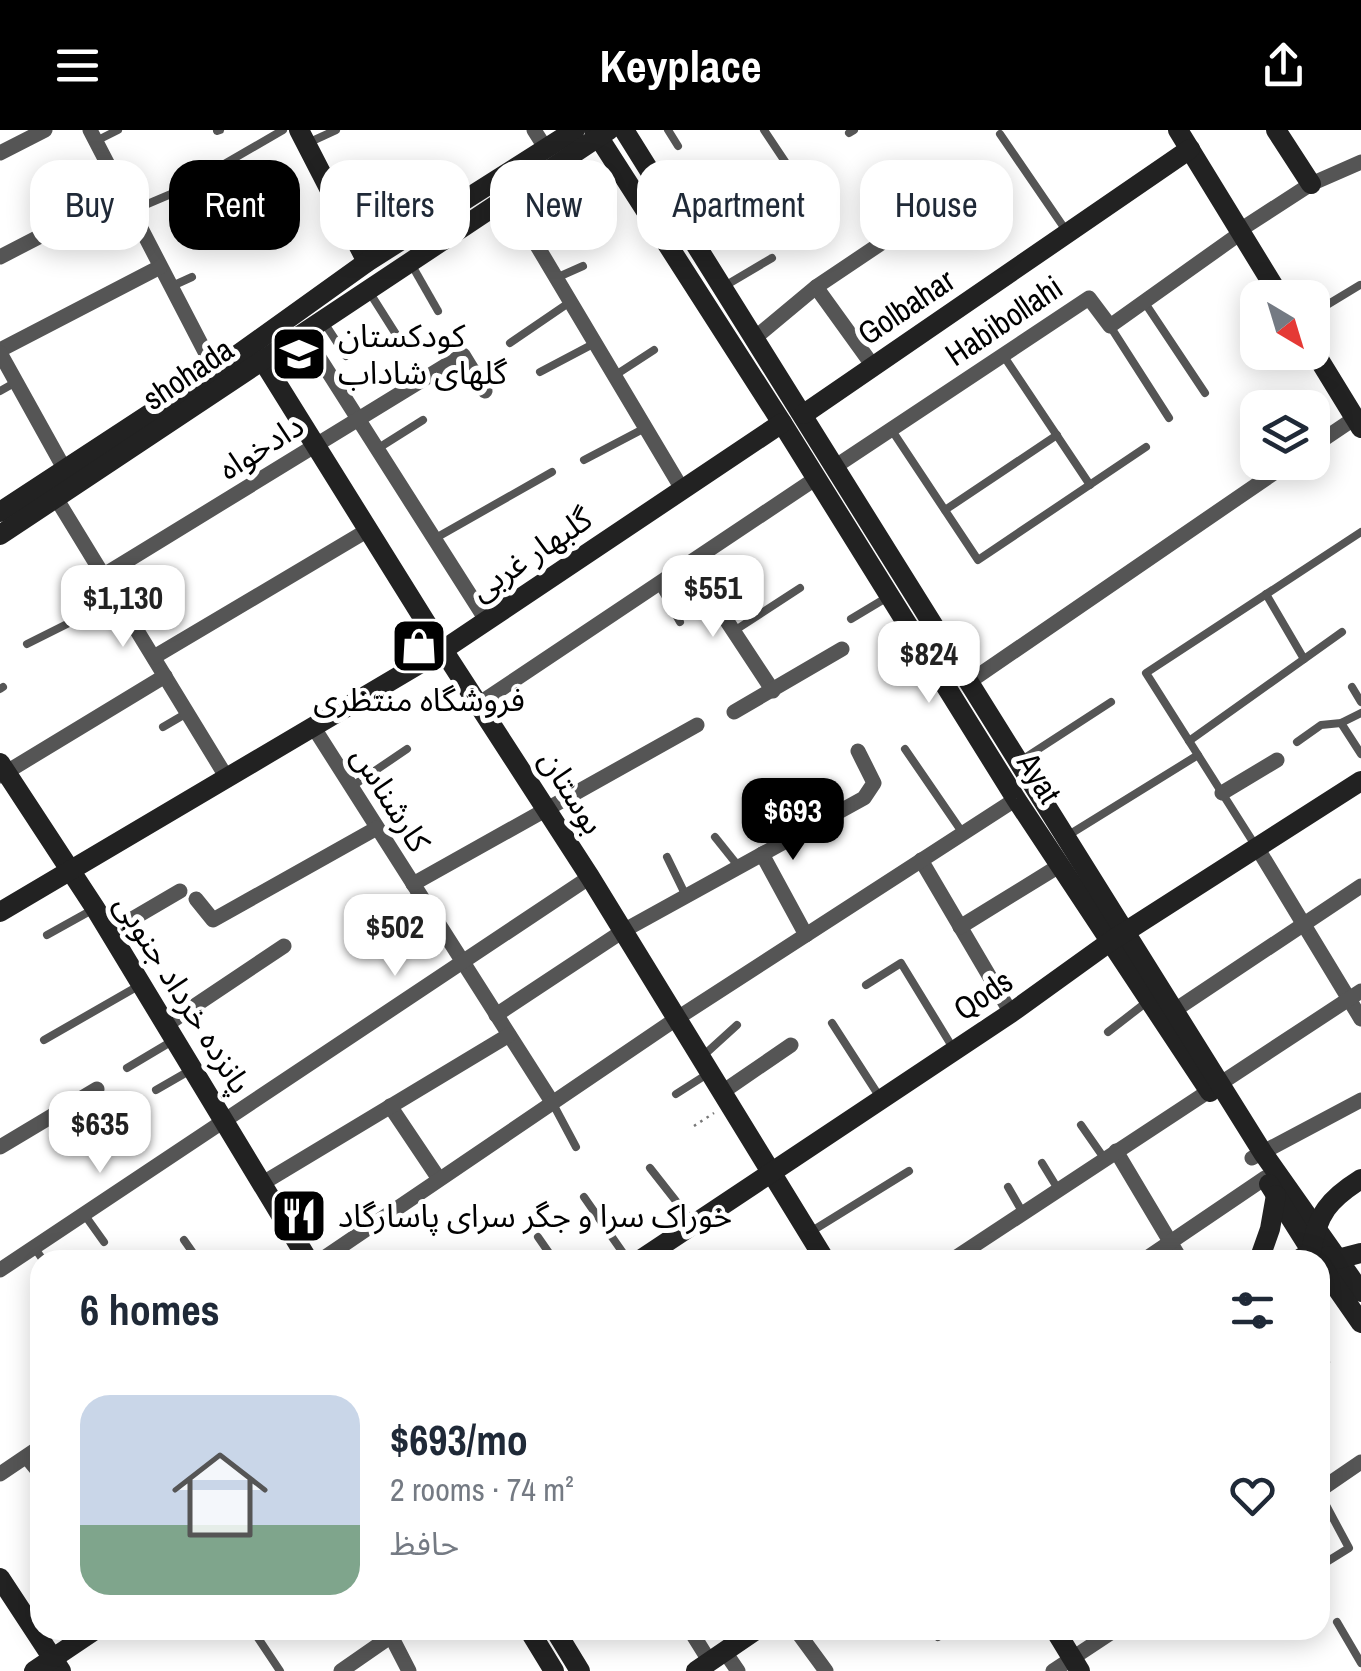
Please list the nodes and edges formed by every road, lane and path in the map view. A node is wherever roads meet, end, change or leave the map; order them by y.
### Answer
1 (46, 130) edge
2 (118, 130) edge
3 (282, 130) edge
4 (336, 130) edge
5 (534, 130) edge
6 (575, 130) edge
7 (624, 130) edge
8 (668, 130) edge
9 (764, 130) edge
10 (1178, 130) edge
11 (1276, 130) edge
12 (601, 132) edge
13 (1000, 134) dead end
14 (93, 136) edge
15 (302, 137) edge
16 (678, 146) dead end
17 (546, 149) junction
18 (1190, 150) junction
19 (0, 153) edge
20 (105, 160) edge
21 (231, 160) edge
22 (561, 160) edge
23 (644, 160) edge
24 (784, 160) edge
25 (1361, 162) edge
26 (1311, 184) junction
27 (637, 193) edge
28 (490, 209) edge
29 (1241, 231) junction
30 (1068, 233) junction
31 (30, 242) edge
32 (149, 246) edge
33 (539, 250) edge
34 (672, 250) edge
35 (702, 250) edge
36 (871, 250) edge
37 (0, 257) edge
38 (772, 258) dead end
39 (368, 262) junction
40 (410, 262) junction
41 (583, 266) dead end
42 (160, 267) junction
43 (192, 276) dead end
44 (556, 278) junction
45 (1271, 280) edge
46 (1360, 285) edge
47 (374, 286) junction
48 (170, 287) junction
49 (724, 287) junction
50 (816, 287) junction
51 (570, 302) junction
52 (1145, 303) junction
53 (1330, 303) edge
54 (438, 311) dead end
55 (323, 320) junction
56 (1110, 326) junction
57 (756, 338) junction
58 (399, 339) dead end
59 (510, 343) dead end
60 (595, 343) junction
61 (313, 348) dead end
62 (654, 350) dead end
63 (0, 352) edge
64 (1003, 354) junction
65 (346, 356) dead end
66 (263, 361) junction
67 (873, 366) junction
68 (1327, 370) edge
69 (215, 371) junction
70 (540, 372) dead end
71 (614, 376) junction
72 (16, 382) junction
73 (485, 391) dead end
74 (0, 392) edge
75 (1205, 393) dead end
76 (804, 414) junction
77 (1358, 417) edge
78 (356, 418) junction
79 (1169, 418) dead end
80 (422, 420) dead end
81 (782, 424) junction
82 (645, 428) junction
83 (890, 429) junction
84 (1057, 436) junction
85 (1330, 436) edge
86 (316, 446) junction
87 (1146, 447) dead end
88 (377, 449) junction
89 (584, 460) dead end
90 (836, 466) junction
91 (65, 470) junction
92 (552, 472) dead end
93 (815, 479) junction
94 (1264, 480) edge
95 (1090, 485) junction
96 (682, 489) junction
97 (56, 498) junction
98 (944, 510) junction
99 (0, 512) edge
100 (368, 530) junction
101 (1361, 532) edge
102 (0, 535) edge
103 (434, 539) junction
104 (690, 564) junction
105 (104, 576) junction
106 (659, 585) junction
107 (800, 588) dead end
108 (1266, 594) junction
109 (889, 597) junction
110 (118, 599) junction
111 (852, 619) dead end
112 (486, 620) junction
113 (680, 622) dead end
114 (734, 632) junction
115 (1342, 632) dead end
116 (28, 644) dead end
117 (842, 649) dead end
118 (442, 650) junction
119 (926, 654) junction
120 (154, 658) junction
121 (1304, 660) junction
122 (887, 675) dead end
123 (165, 676) junction
124 (970, 682) junction
125 (1352, 687) dead end
126 (773, 691) junction
127 (1111, 702) dead end
128 (1361, 702) edge
129 (480, 703) junction
130 (734, 712) dead end
131 (187, 713) junction
132 (1361, 713) edge
133 (1341, 723) junction
134 (697, 725) dead end
135 (164, 728) dead end
136 (314, 728) junction
137 (1189, 741) junction
138 (1297, 742) dead end
139 (408, 749) dead end
140 (905, 749) dead end
141 (858, 751) dead end
142 (1198, 754) junction
143 (1361, 754) edge
144 (1277, 760) dead end
145 (1020, 761) junction
146 (2, 770) edge
147 (228, 778) junction
148 (1361, 781) edge
149 (351, 787) junction
150 (1222, 793) junction
151 (1016, 799) junction
152 (546, 807) junction
153 (377, 828) junction
154 (963, 833) junction
155 (1067, 836) junction
156 (715, 837) dead end
157 (1258, 849) junction
158 (762, 854) junction
159 (668, 857) dead end
160 (922, 860) junction
161 (1059, 866) junction
162 (739, 867) junction
163 (70, 869) junction
164 (590, 877) junction
165 (1361, 886) edge
166 (416, 889) junction
167 (180, 890) dead end
168 (686, 896) junction
169 (196, 898) dead end
170 (96, 908) junction
171 (0, 912) edge
172 (1304, 925) junction
173 (960, 926) junction
174 (353, 931) dead end
175 (623, 931) junction
176 (110, 932) junction
177 (48, 935) dead end
178 (806, 935) junction
179 (1119, 936) junction
180 (284, 946) dead end
181 (462, 962) junction
182 (142, 984) junction
183 (866, 984) dead end
184 (1355, 995) edge
185 (1151, 999) junction
186 (1011, 1013) junction
187 (1169, 1014) junction
188 (496, 1015) junction
189 (676, 1019) junction
190 (1361, 1019) edge
191 (832, 1023) dead end
192 (737, 1026) dead end
193 (170, 1032) junction
194 (1108, 1032) dead end
195 (509, 1034) junction
196 (44, 1040) dead end
197 (791, 1044) dead end
198 (954, 1050) junction
199 (705, 1066) junction
200 (127, 1068) dead end
201 (192, 1068) junction
202 (1214, 1085) junction
203 (97, 1088) dead end
204 (156, 1090) dead end
205 (676, 1094) dead end
206 (725, 1099) junction
207 (880, 1099) junction
208 (1361, 1100) edge
209 (552, 1102) junction
210 (390, 1106) junction
211 (225, 1120) junction
212 (1081, 1125) dead end
213 (694, 1126) dead end
214 (0, 1147) edge
215 (576, 1147) dead end
216 (1110, 1155) junction
217 (1258, 1156) junction
218 (1042, 1163) dead end
219 (650, 1168) dead end
220 (910, 1171) dead end
221 (770, 1172) junction
222 (440, 1179) junction
223 (1361, 1179) edge
224 (263, 1184) junction
225 (1008, 1187) dead end
226 (1276, 1188) junction
227 (1058, 1190) junction
228 (584, 1197) dead end
229 (1335, 1199) junction
230 (1023, 1213) junction
231 (84, 1214) junction
232 (694, 1224) junction
233 (1315, 1226) junction
234 (808, 1234) junction
235 (538, 1237) dead end
236 (184, 1240) dead end
237 (1170, 1241) junction
238 (104, 1242) dead end
239 (43, 1250) edge
240 (191, 1250) edge
241 (302, 1250) edge
242 (336, 1250) edge
243 (547, 1250) edge
244 (621, 1250) edge
245 (655, 1250) edge
246 (818, 1250) edge
247 (967, 1250) edge
248 (1158, 1250) edge
249 (1175, 1250) edge
250 (1262, 1250) edge
251 (1312, 1250) edge
252 (1316, 1250) edge
253 (1361, 1253) edge
254 (30, 1257) edge
255 (1330, 1257) edge
256 (1330, 1269) edge
257 (0, 1270) edge
258 (1330, 1278) edge
259 (1361, 1292) edge
260 (1361, 1324) edge
261 (30, 1453) edge
262 (23, 1458) junction
263 (1361, 1462) edge
264 (30, 1467) edge
265 (0, 1474) edge
266 (1330, 1485) edge
267 (1330, 1511) edge
268 (1330, 1560) edge
269 (1, 1582) edge
270 (1337, 1622) dead end
271 (30, 1626) edge
272 (39, 1640) edge
273 (82, 1640) edge
274 (259, 1640) edge
275 (385, 1640) edge
276 (398, 1640) edge
277 (535, 1640) edge
278 (560, 1640) edge
279 (696, 1640) edge
280 (742, 1640) edge
281 (803, 1640) edge
282 (1061, 1640) edge
283 (1104, 1640) edge
284 (710, 1662) edge
285 (1361, 1663) edge
286 (56, 1665) edge
287 (1076, 1665) edge
288 (34, 1671) edge
289 (280, 1671) edge
290 (341, 1671) edge
291 (410, 1671) edge
292 (554, 1671) edge
293 (580, 1671) edge
294 (738, 1671) edge
295 (826, 1671) edge
296 (1053, 1671) edge

1 - 19 street
2 - 14 lane
3 - 21 lane
4 - 15 lane
5 - 17 street
6 - 17 street, shohada
7 - 23 street, Ayat
8 - 16 lane
9 - 24 lane
10 - 18 street
11 - 26 street
12 - 22 street, shohada
12 - 27 street, Ayat
13 - 30 lane
14 - 20 street
15 - 39 street
17 - 39 street, shohada
18 - 29 street
18 - 30 street, Golbahar
25 - 26 street, Habibollahi
26 - 29 street, Habibollahi
28 - 40 street, shohada
29 - 45 street
29 - 52 street, Habibollahi
30 - 67 street, Golbahar
31 - 37 street
32 - 42 street
33 - 44 street
34 - 81 street, Ayat
35 - 49 street, Ayat
36 - 50 street
38 - 49 lane
39 - 47 street
39 - 69 street, shohada
40 - 47 street, shohada
40 - 54 lane
41 - 44 lane
42 - 48 street
42 - 63 street
43 - 48 lane
44 - 51 street
46 - 53 lane
47 - 55 street, shohada
47 - 58 lane
48 - 69 street
49 - 57 street, Ayat
50 - 57 street
50 - 67 street
51 - 59 lane
51 - 60 street
52 - 56 street, Habibollahi
52 - 75 lane
55 - 65 lane
55 - 66 street, shohada
56 - 64 street, Habibollahi
56 - 79 lane
57 - 76 street, Ayat
60 - 70 lane
60 - 71 street
61 - 78 street
62 - 71 lane
63 - 72 street
64 - 83 street, Habibollahi
64 - 84 lane
66 - 86 street, بوستان
66 - 97 street, shohada
67 - 76 street, Golbahar
68 - 77 street
69 - 91 street, shohada
71 - 82 street
72 - 74 lane
72 - 91 street
73 - 78 street, دادخواه
76 - 90 street, Ayat
77 - 85 street
78 - 86 street, دادخواه
78 - 88 street
80 - 88 lane
81 - 93 street, Ayat
81 - 96 street, گلبهار غربی
82 - 89 lane
82 - 96 street
83 - 90 street, Habibollahi
83 - 98 lane
84 - 95 lane
84 - 98 lane
86 - 100 street, بوستان
86 - 105 street, دادخواه
87 - 95 lane
88 - 103 street
90 - 124 street, Ayat
91 - 99 street, shohada
92 - 103 lane
93 - 104 street
93 - 109 street, Ayat
94 - 124 street
95 - 98 lane
96 - 112 street, گلبهار غربی
97 - 102 street, shohada
97 - 105 street
100 - 118 street, بوستان
100 - 120 street
101 - 108 lane
103 - 112 street
104 - 106 street
104 - 114 street
105 - 110 street
106 - 113 lane
106 - 129 street
107 - 114 lane
108 - 121 lane
108 - 137 lane
109 - 111 lane
109 - 119 street, Ayat
110 - 116 lane
110 - 120 street
112 - 118 street, گلبهار غربی
114 - 126 street
115 - 121 lane
117 - 126 street
118 - 129 street, بوستان
118 - 136 street, گلبهار غربی
119 - 122 lane
119 - 151 street, Ayat
120 - 123 street
121 - 137 lane
123 - 131 street
123 - 146 street
124 - 145 street, Ayat
125 - 128 lane
126 - 130 street
127 - 145 lane
129 - 152 street, بوستان
131 - 135 lane
131 - 147 street
132 - 133 lane
133 - 138 lane
133 - 143 lane
134 - 152 street
136 - 147 street, گلبهار غربی
136 - 149 street, کارشناس
137 - 142 lane
139 - 149 lane
140 - 154 lane
141 - 158 street
142 - 150 lane
142 - 155 lane
144 - 150 street
145 - 155 street, Ayat
146 - 163 street, پانزده خرداد جنوبی
147 - 163 street, گلبهار غربی
148 - 157 street, Qods
149 - 153 street, کارشناس
150 - 157 lane
151 - 154 street
151 - 161 street, Ayat
152 - 164 street, بوستان
152 - 166 street
153 - 166 street, کارشناس
153 - 169 street
154 - 160 street
155 - 179 street, Ayat
156 - 162 lane
157 - 172 street
157 - 179 street, Qods
158 - 162 street
158 - 178 street
159 - 168 lane
160 - 173 street
160 - 178 street
161 - 173 street
161 - 179 street, Ayat
162 - 168 street
163 - 170 street, پانزده خرداد جنوبی
163 - 171 street, گلبهار غربی
164 - 175 street, بوستان
164 - 181 street
165 - 172 street
166 - 174 lane
166 - 181 street, کارشناس
167 - 176 street
168 - 175 street
170 - 176 street, پانزده خرداد جنوبی
170 - 177 lane
172 - 184 street
172 - 187 street
173 - 186 street
175 - 188 street
175 - 189 street, بوستان
176 - 182 street, پانزده خرداد جنوبی
178 - 189 street
179 - 185 street, Ayat
179 - 186 street, Qods
179 - 187 street, Ayat
180 - 193 street
181 - 188 street, کارشناس
181 - 211 street
182 - 193 street, پانزده خرداد جنوبی
182 - 196 lane
183 - 198 lane
184 - 190 street
184 - 202 street
185 - 187 street, Ayat
185 - 194 lane
186 - 198 street, Qods
187 - 202 street, Ayat
188 - 195 street, کارشناس
189 - 199 street, بوستان
189 - 209 street
191 - 207 lane
192 - 199 lane
193 - 200 lane
193 - 201 street, پانزده خرداد جنوبی
195 - 209 street, کارشناس
195 - 210 street
197 - 206 street
198 - 207 street, Qods
199 - 205 lane
199 - 206 street, بوستان
201 - 204 lane
201 - 211 street, پانزده خرداد جنوبی
202 - 216 street
202 - 217 street, Ayat
203 - 214 street
206 - 213 path
206 - 221 street, بوستان
207 - 221 street, Qods
208 - 217 street
209 - 215 lane
209 - 222 street
210 - 222 street
210 - 224 street
211 - 224 street, پانزده خرداد جنوبی
211 - 231 street
212 - 216 lane
216 - 227 street
216 - 237 street
217 - 226 street, Ayat
218 - 227 lane
219 - 232 lane
220 - 234 lane
221 - 232 street, Qods
221 - 234 street, بوستان
222 - 242 street
223 - 229 street
224 - 241 street, پانزده خرداد جنوبی
225 - 230 lane
226 - 229 street
226 - 233 street, Ayat
226 - 237 street
226 - 250 street
226 - 251 street, Ayat
227 - 230 street
228 - 244 lane
229 - 233 street
230 - 247 street
231 - 238 lane
231 - 239 street
232 - 245 street, Qods
233 - 252 street
234 - 246 street, بوستان
235 - 243 lane
236 - 240 lane
237 - 248 street
237 - 249 street
253 - 255 street
254 - 257 street
256 - 259 street
258 - 260 street
261 - 262 street
262 - 264 lane
262 - 265 street
263 - 266 street
267 - 268 lane
269 - 271 street
270 - 285 lane
272 - 286 street
273 - 286 street
274 - 289 lane
275 - 290 street
276 - 291 street
277 - 292 street
278 - 293 street
279 - 284 street
280 - 284 street
281 - 295 street
282 - 287 street
283 - 287 street
284 - 294 street
286 - 288 street
287 - 296 street

